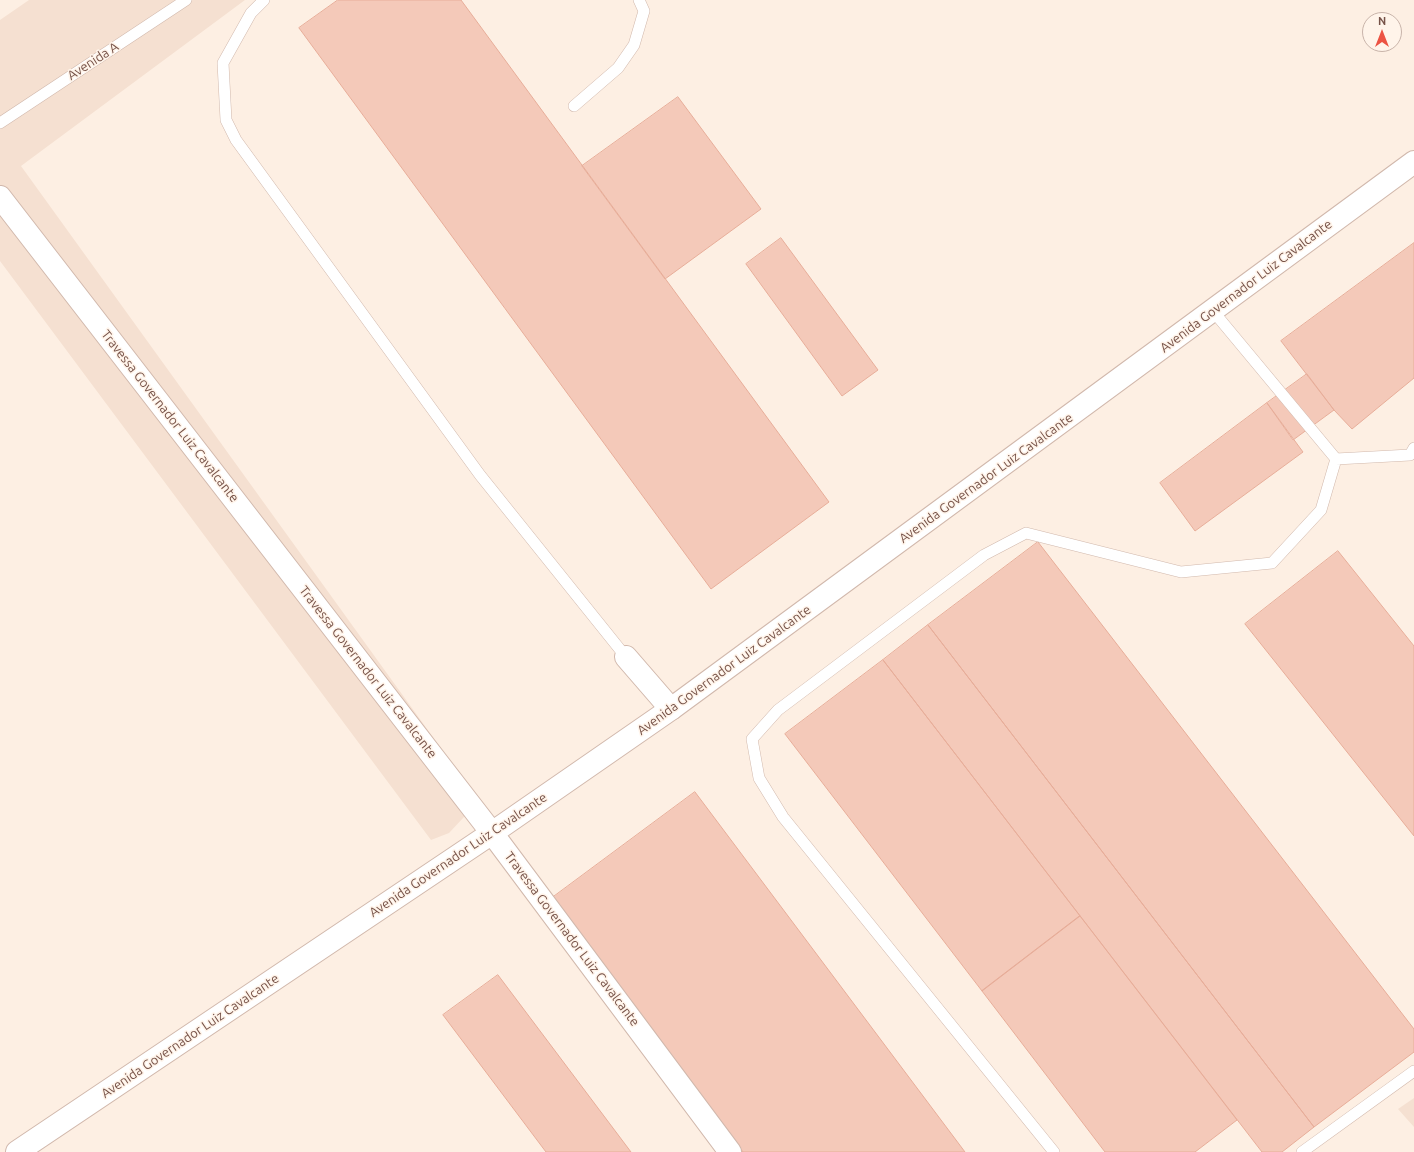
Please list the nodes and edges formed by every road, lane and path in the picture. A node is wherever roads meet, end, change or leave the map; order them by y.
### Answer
1 (186, 0) edge
2 (264, 0) edge
3 (639, 0) edge
4 (574, 106) dead end
5 (0, 123) edge
6 (1414, 162) edge
7 (0, 197) edge
8 (1212, 311) junction
9 (1413, 455) edge
10 (1336, 459) junction
11 (626, 657) joint
12 (672, 709) junction
13 (492, 832) junction
14 (1414, 1071) edge
15 (17, 1152) edge
16 (730, 1152) edge
17 (1054, 1152) edge
18 (1302, 1152) edge

1 - 5 lane, Avenida A
2 - 11 lane
3 - 4 lane
6 - 8 street, Avenida Governador Luiz Cavalcante
7 - 13 street, Travessa Governador Luiz Cavalcante
8 - 10 lane
8 - 12 street, Avenida Governador Luiz Cavalcante
9 - 10 lane
10 - 17 lane
11 - 12 street
12 - 13 street, Avenida Governador Luiz Cavalcante
13 - 15 street, Avenida Governador Luiz Cavalcante
13 - 16 street, Travessa Governador Luiz Cavalcante
14 - 18 lane

